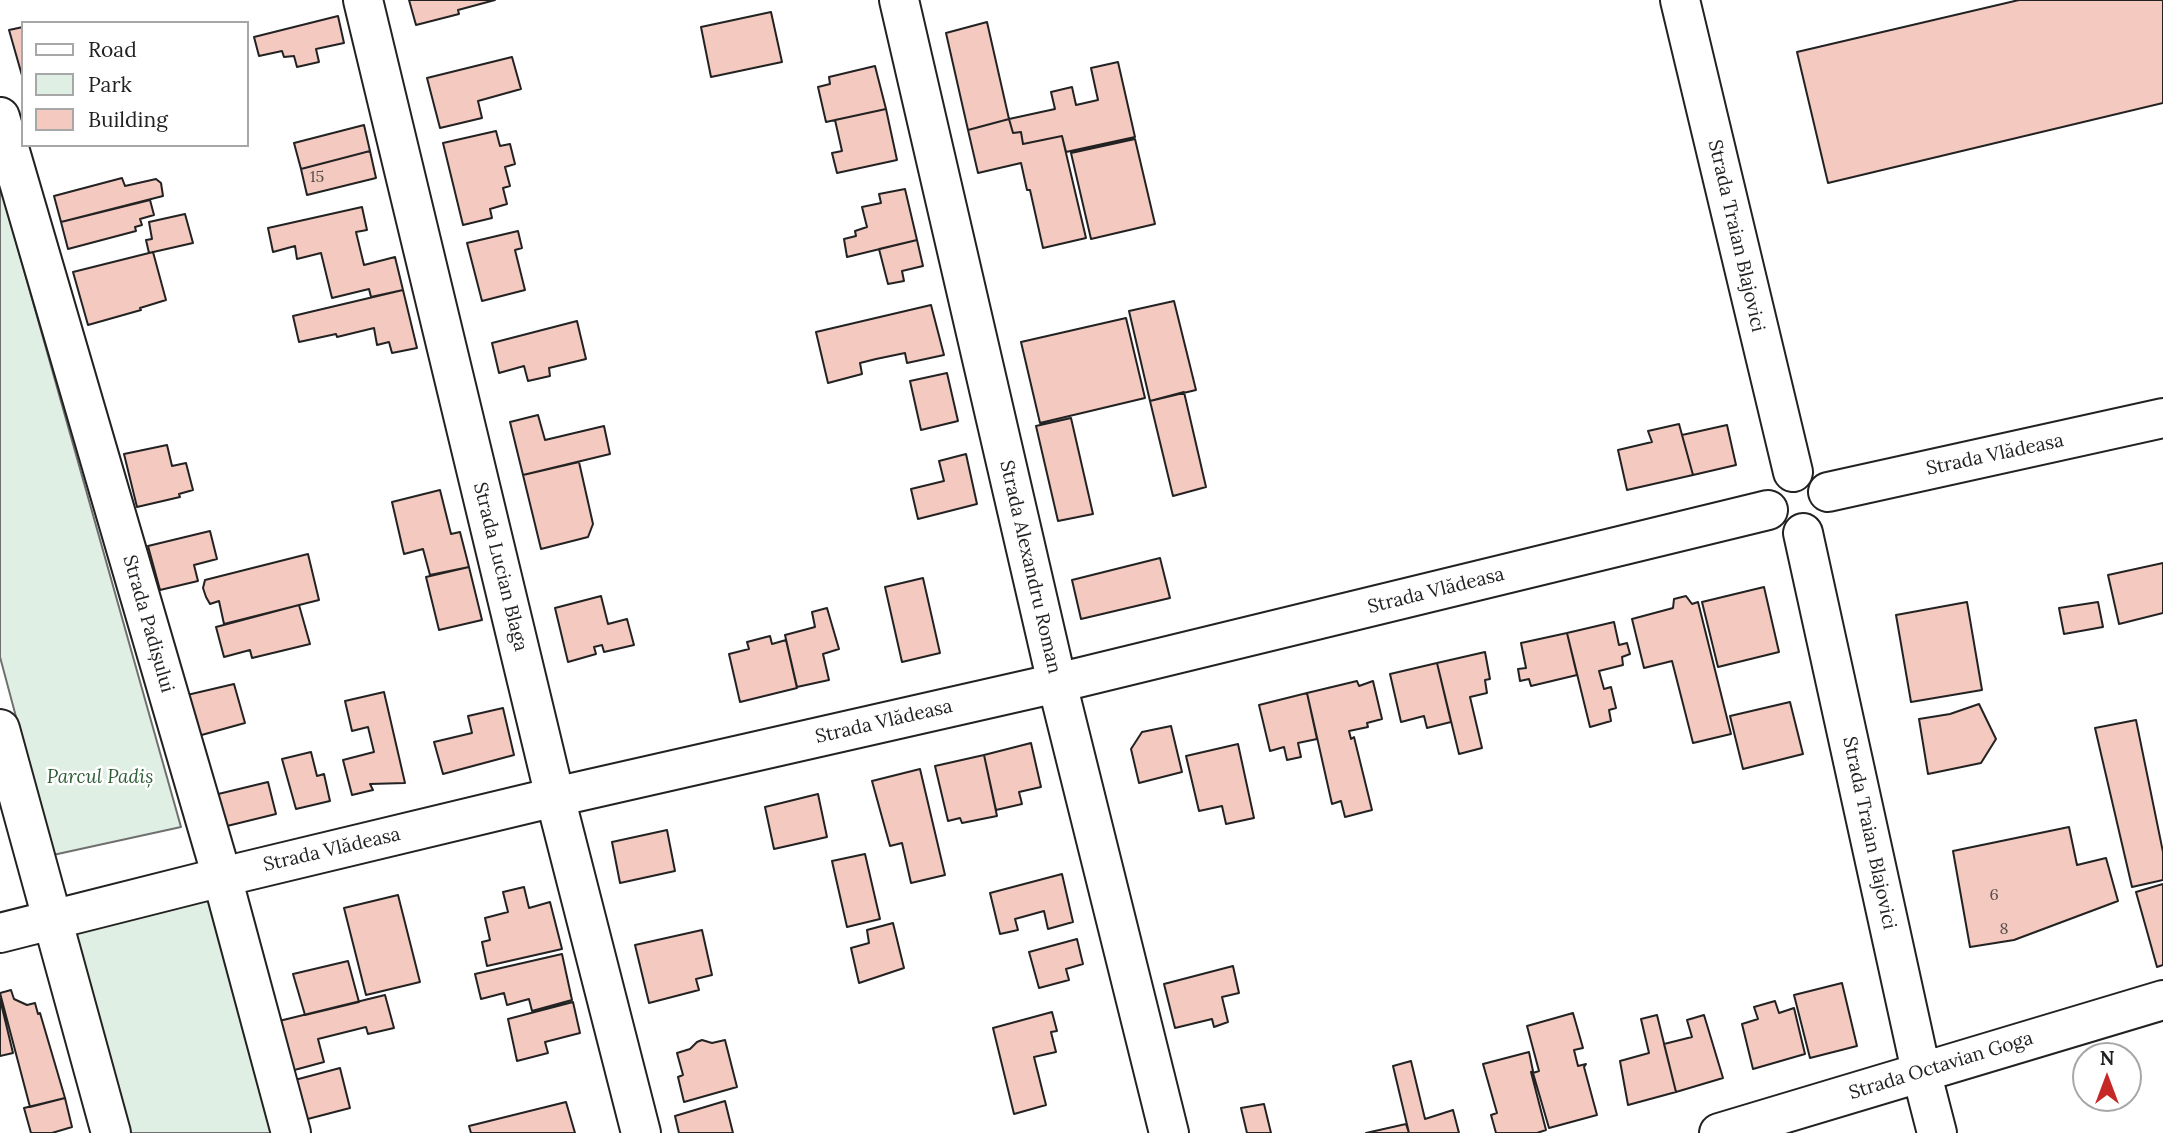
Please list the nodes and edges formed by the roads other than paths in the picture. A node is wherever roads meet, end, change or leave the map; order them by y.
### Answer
1 (363, 0) edge
2 (899, 0) edge
3 (1680, 0) edge
4 (0, 117) edge
5 (2163, 418) edge
6 (1793, 472) junction
7 (1828, 492) junction
8 (1768, 510) junction
9 (1803, 533) junction
10 (1057, 683) junction
11 (0, 729) edge
12 (555, 797) junction
13 (222, 877) junction
14 (52, 920) junction
15 (0, 933) edge
16 (2163, 1000) edge
17 (1921, 1071) junction
18 (111, 1133) edge
19 (291, 1133) edge
20 (641, 1133) edge
21 (1169, 1133) edge
22 (1719, 1133) edge
23 (1937, 1133) edge

1 - 12 street, Strada Lucian Blaga
2 - 10 street, Strada Alexandru Roman
3 - 6 street, Strada Traian Blajovici
4 - 13 street, Strada Padișului
5 - 7 street, Strada Vlădeasa
6 - 7 street
6 - 8 street
7 - 9 street
8 - 9 street
8 - 10 street, Strada Vlădeasa
9 - 17 street, Strada Traian Blajovici
10 - 12 street, Strada Vlădeasa
10 - 21 street, Strada Alexandru Roman
11 - 14 street
12 - 13 street, Strada Vlădeasa
12 - 20 street, Strada Lucian Blaga
13 - 14 street, Strada Vlădeasa
13 - 19 street, Strada Padișului
14 - 15 street, Strada Vlădeasa
14 - 18 street
16 - 17 street, Strada Octavian Goga
17 - 22 street, Strada Octavian Goga
17 - 23 street, Strada Traian Blajovici

